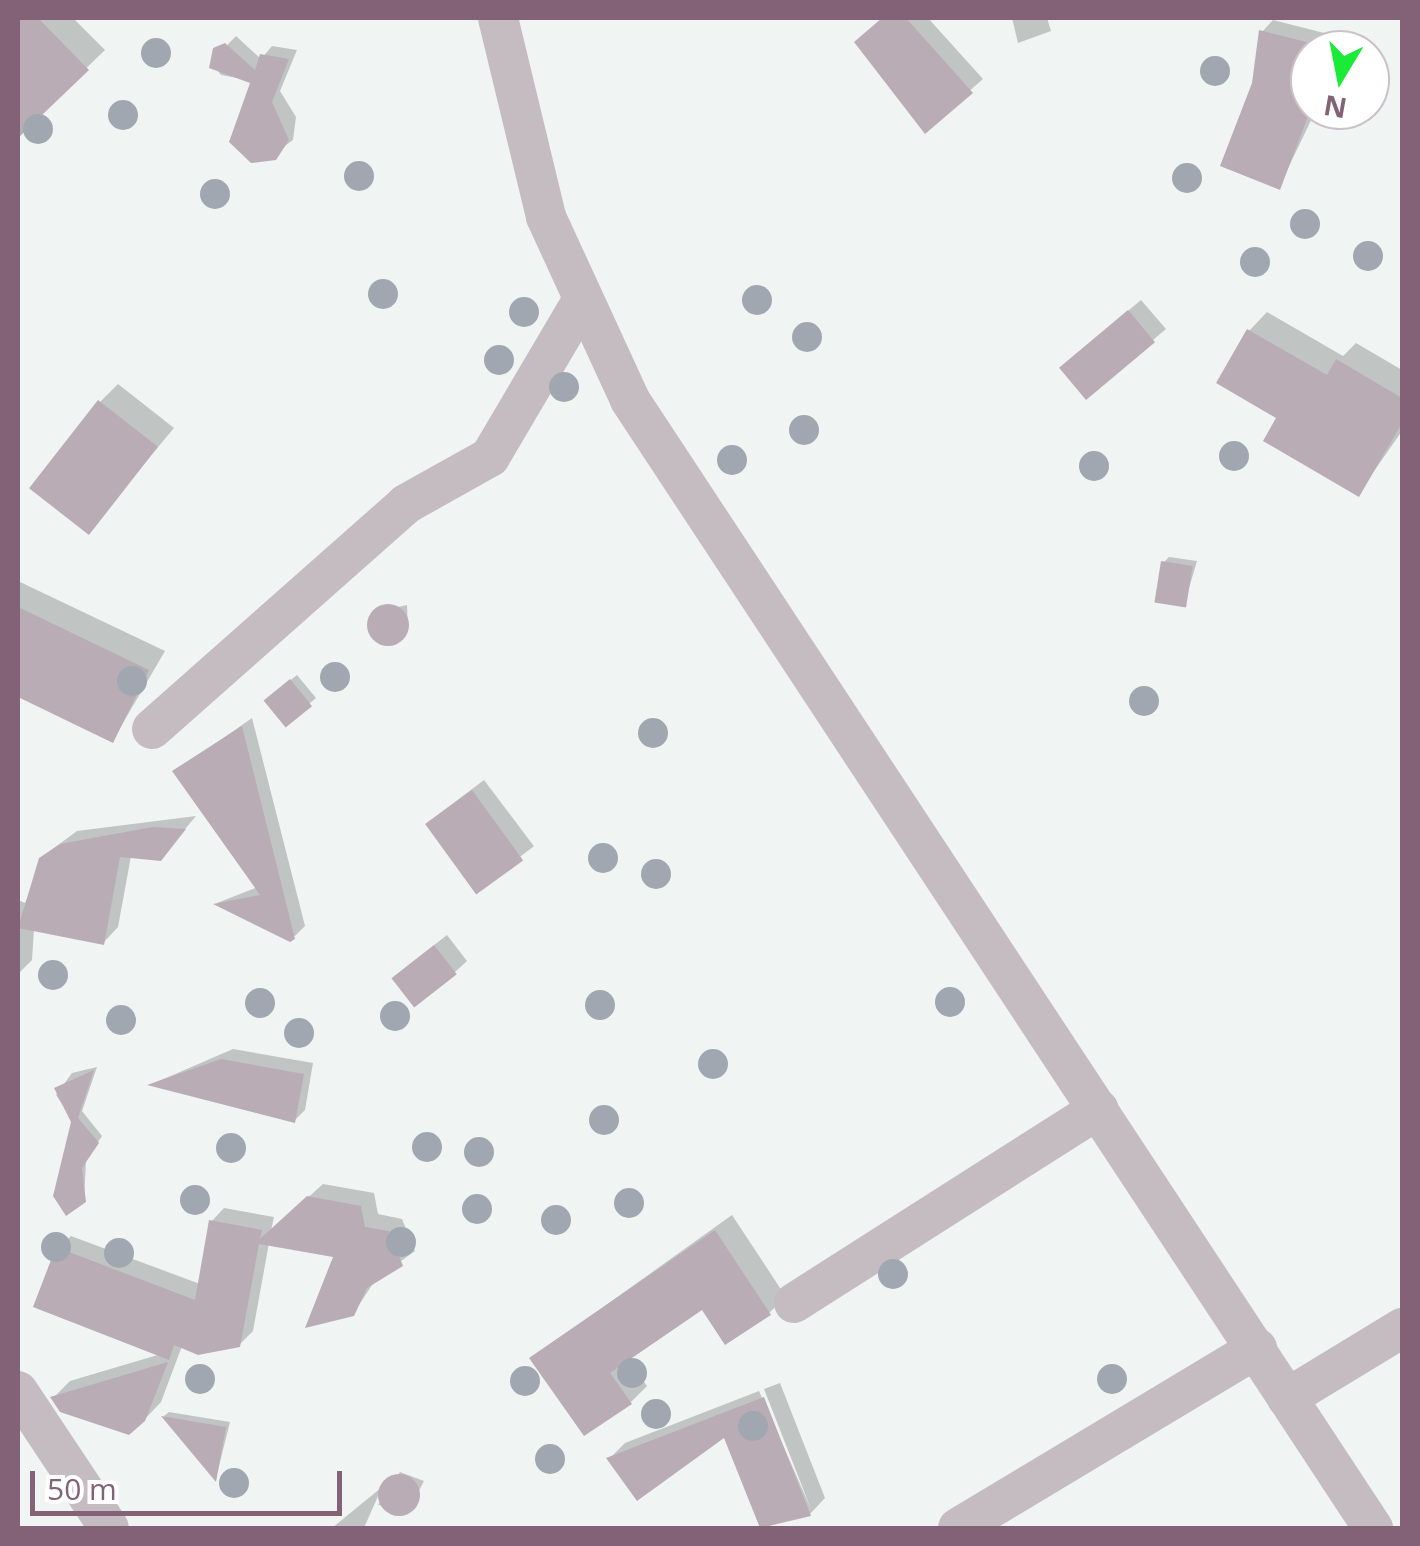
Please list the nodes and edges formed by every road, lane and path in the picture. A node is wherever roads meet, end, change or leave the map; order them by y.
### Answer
1 (498, 18) edge
2 (583, 299) junction
3 (152, 729) dead end
4 (1099, 1110) junction
5 (794, 1303) dead end
6 (1402, 1328) edge
7 (1257, 1348) junction
8 (18, 1390) edge
9 (1288, 1398) junction
10 (109, 1528) edge
11 (958, 1528) edge
12 (1373, 1528) edge

1 - 2 street
2 - 3 street
2 - 4 street
4 - 5 street
4 - 7 street
6 - 9 street
7 - 9 street
7 - 11 street
8 - 10 street
9 - 12 street

